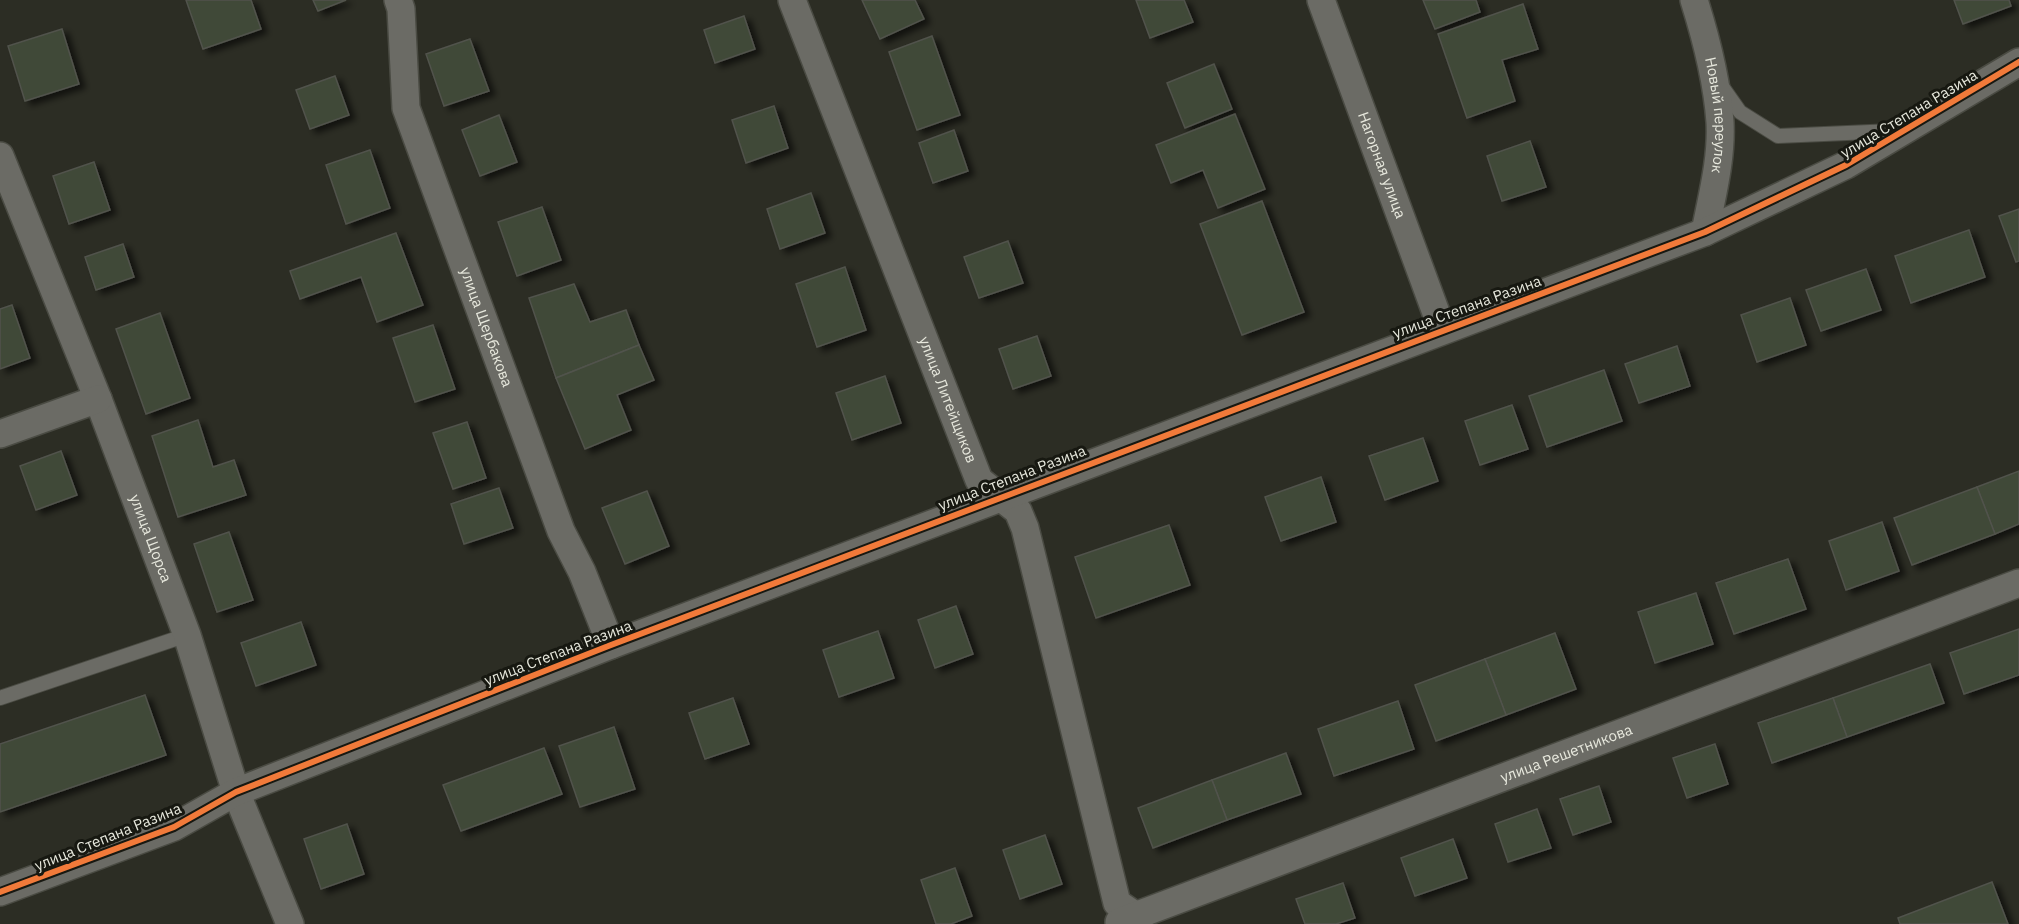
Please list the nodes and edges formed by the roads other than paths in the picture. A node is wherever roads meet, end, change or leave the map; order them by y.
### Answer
1 (398, 0) edge
2 (792, 0) edge
3 (1321, 0) edge
4 (1694, 0) edge
5 (2019, 62) edge
6 (1711, 71) junction
7 (2019, 78) edge
8 (1987, 81) junction
9 (1904, 131) junction
10 (0, 156) edge
11 (1705, 232) junction
12 (1442, 329) junction
13 (98, 399) junction
14 (0, 434) edge
15 (998, 496) junction
16 (2019, 583) edge
17 (187, 635) junction
18 (611, 645) junction
19 (0, 698) edge
20 (236, 792) junction
21 (0, 892) edge
22 (1130, 921) edge
23 (290, 924) edge

1 - 18 street, улица Щербакова
2 - 15 street, улица Литейщиков
3 - 12 street, Нагорная улица
4 - 6 street, Новый переулок
5 - 8 street, улица Степана Разина
6 - 9 lane
6 - 11 street, Новый переулок
7 - 8 street
8 - 9 street, улица Степана Разина
9 - 11 street, улица Степана Разина
10 - 13 street, улица Щорса
11 - 12 street, улица Степана Разина
12 - 15 street, улица Степана Разина
13 - 14 street
13 - 17 street, улица Щорса
15 - 18 street, улица Степана Разина
15 - 22 street, улица Литейщиков
16 - 22 street, улица Решетникова
17 - 19 lane
17 - 20 street, улица Щорса
18 - 20 street, улица Степана Разина
20 - 21 street, улица Степана Разина
20 - 23 street, улица Щорса

